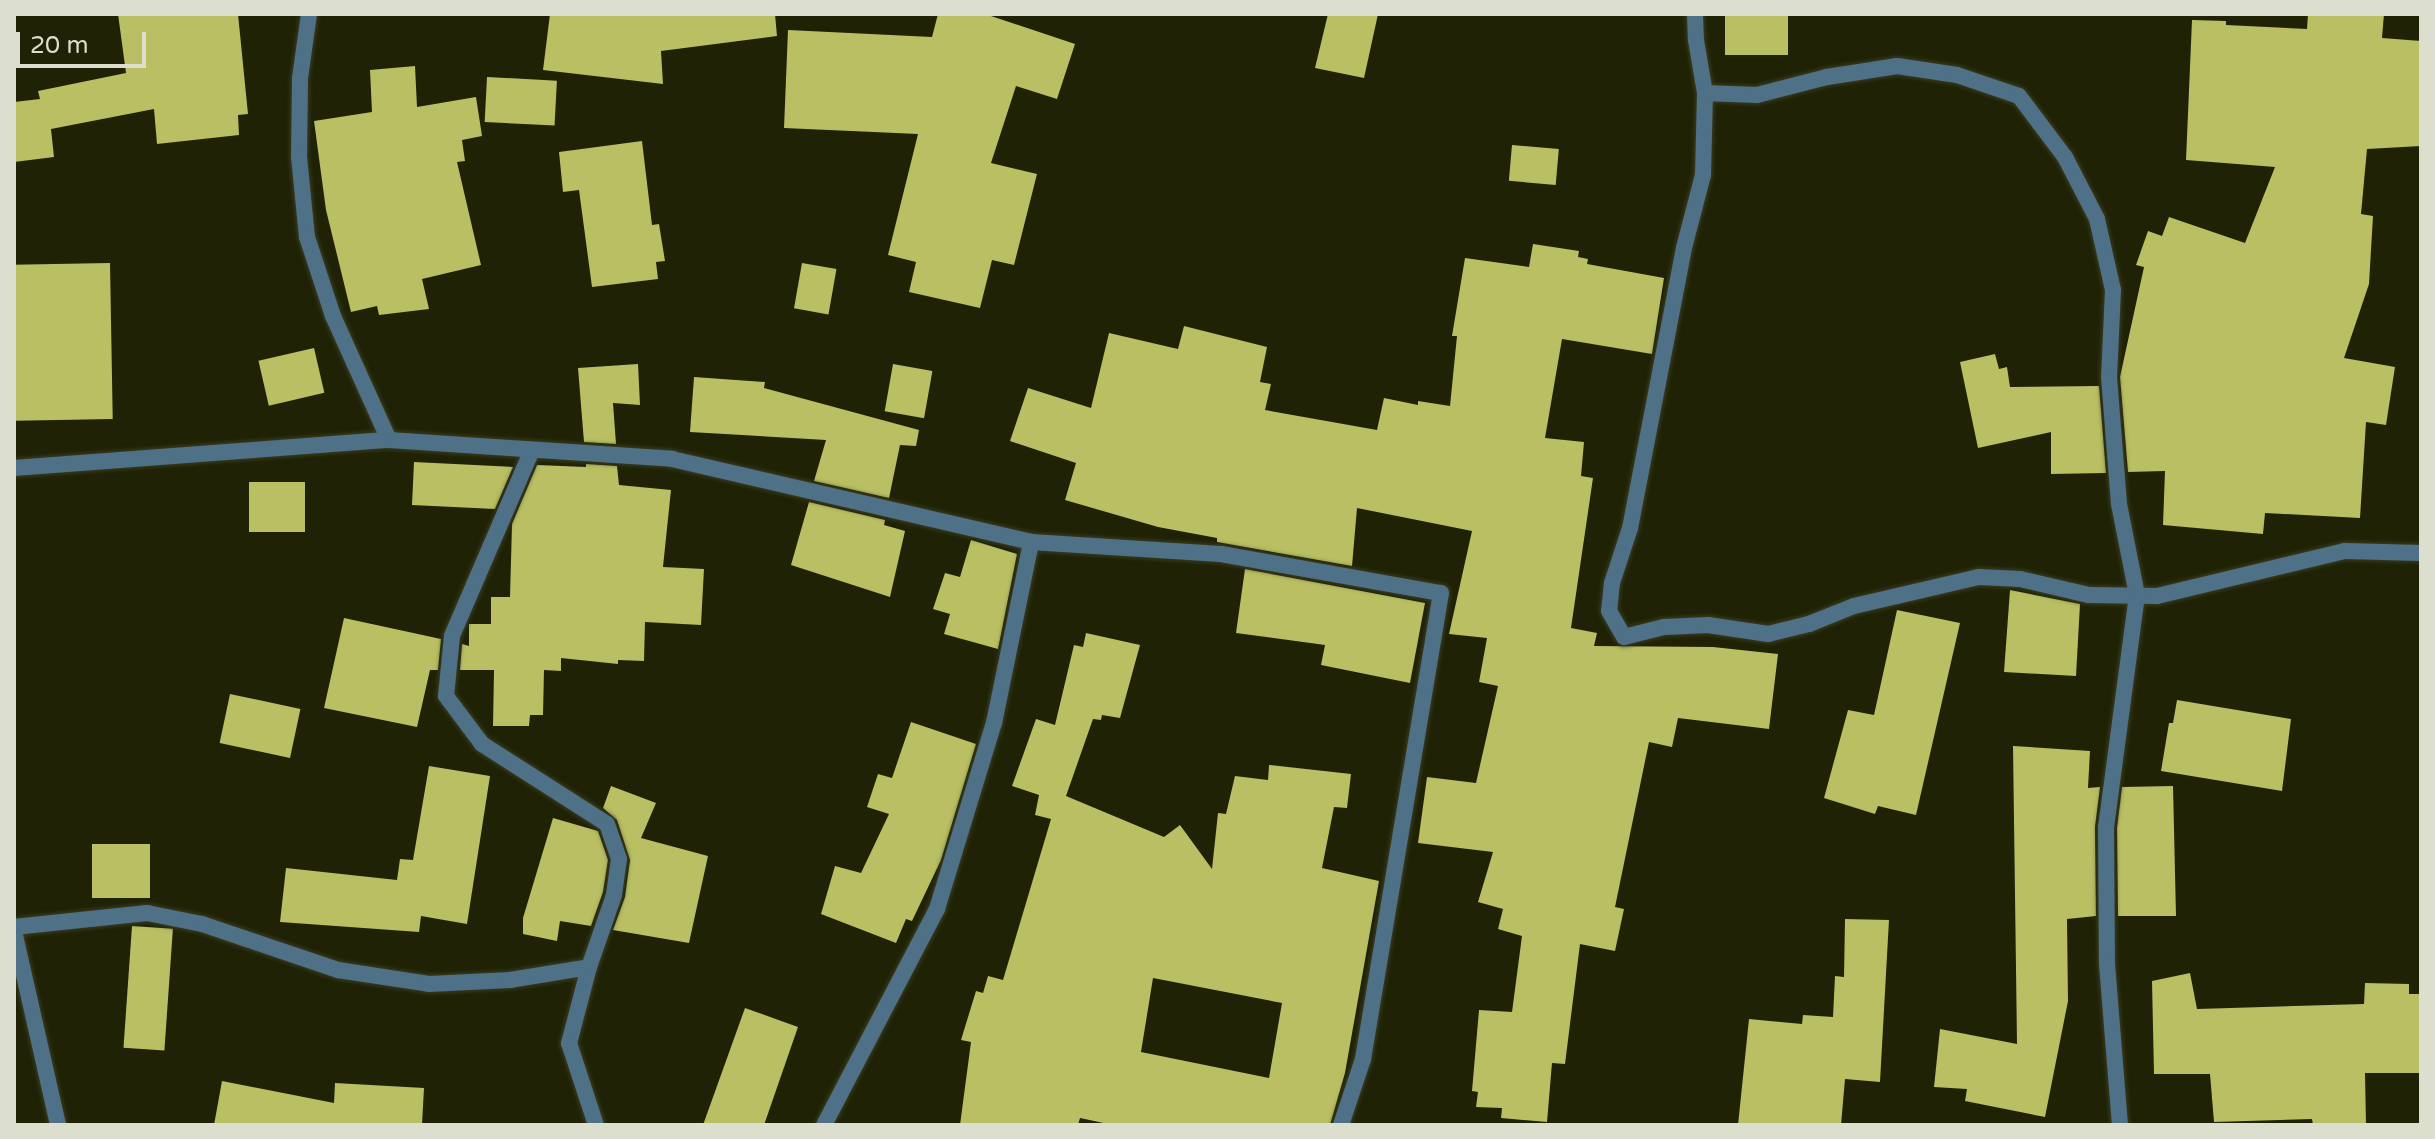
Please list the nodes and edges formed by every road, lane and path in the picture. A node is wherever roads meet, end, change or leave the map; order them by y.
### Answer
1 (309, 14) edge
2 (1695, 14) edge
3 (1705, 93) junction
4 (389, 440) junction
5 (532, 450) junction
6 (14, 468) edge
7 (1031, 542) junction
8 (2421, 553) edge
9 (2137, 595) junction
10 (14, 929) edge
11 (589, 967) junction
12 (58, 1125) edge
13 (596, 1125) edge
14 (824, 1125) edge
15 (1341, 1125) edge
16 (2120, 1125) edge

1 - 4 street
2 - 3 street
3 - 9 street
3 - 9 street
4 - 5 street
4 - 6 street
5 - 7 street
5 - 11 street
7 - 14 street
7 - 15 street
8 - 9 street
9 - 16 street
10 - 11 street
10 - 12 street
11 - 13 street

